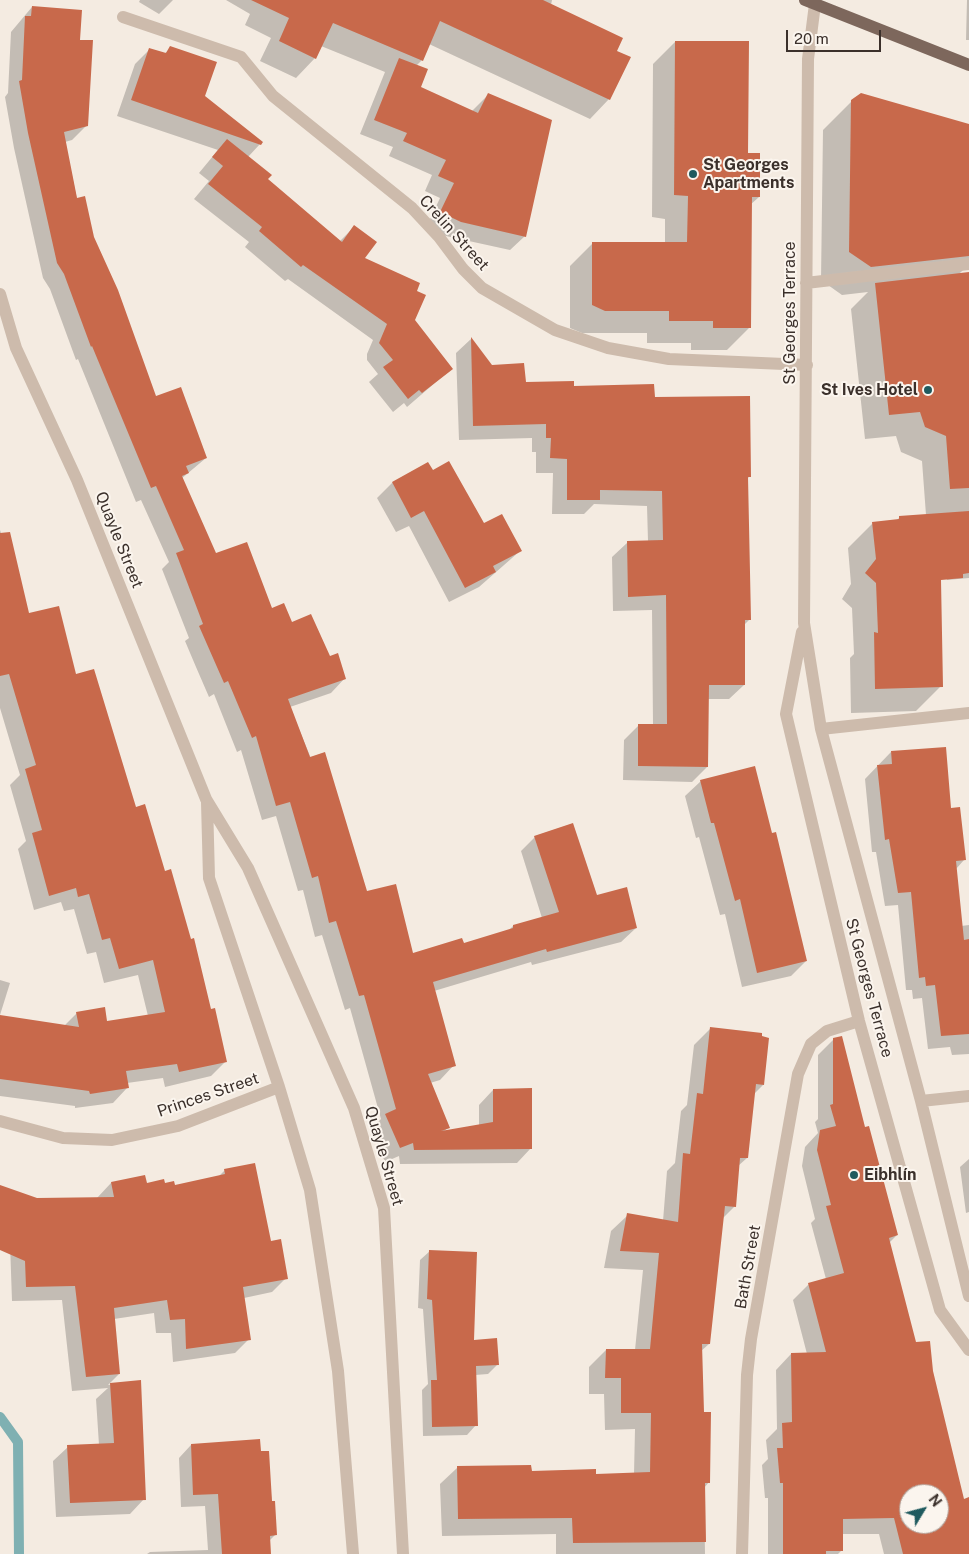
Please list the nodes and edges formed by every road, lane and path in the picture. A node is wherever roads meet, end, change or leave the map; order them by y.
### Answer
1 (810, 2) edge
2 (123, 16) dead end
3 (969, 65) edge
4 (969, 264) edge
5 (806, 282) junction
6 (0, 294) edge
7 (807, 365) junction
8 (804, 622) junction
9 (969, 713) edge
10 (821, 729) junction
11 (206, 799) junction
12 (859, 1020) junction
13 (279, 1087) junction
14 (969, 1096) edge
15 (920, 1101) junction
16 (0, 1121) edge
17 (969, 1296) edge
18 (969, 1350) edge
19 (353, 1554) edge
20 (403, 1554) edge
21 (742, 1554) edge

1 - 3 main road
1 - 5 street, St Georges Terrace
2 - 7 street, Crelin Street
4 - 5 street
5 - 7 street, St Georges Terrace
6 - 11 street, Quayle Street
7 - 8 street, St Georges Terrace
8 - 10 street, St Georges Terrace
8 - 12 street, St Georges Terrace
9 - 10 street
10 - 15 street, St Georges Terrace
11 - 13 street, Quayle Street
11 - 20 street, Quayle Street
12 - 18 street, St Georges Terrace
12 - 21 street, Bath Street
13 - 16 street, Princes Street
13 - 19 street, Quayle Street
14 - 15 street
15 - 17 street, St Georges Terrace

